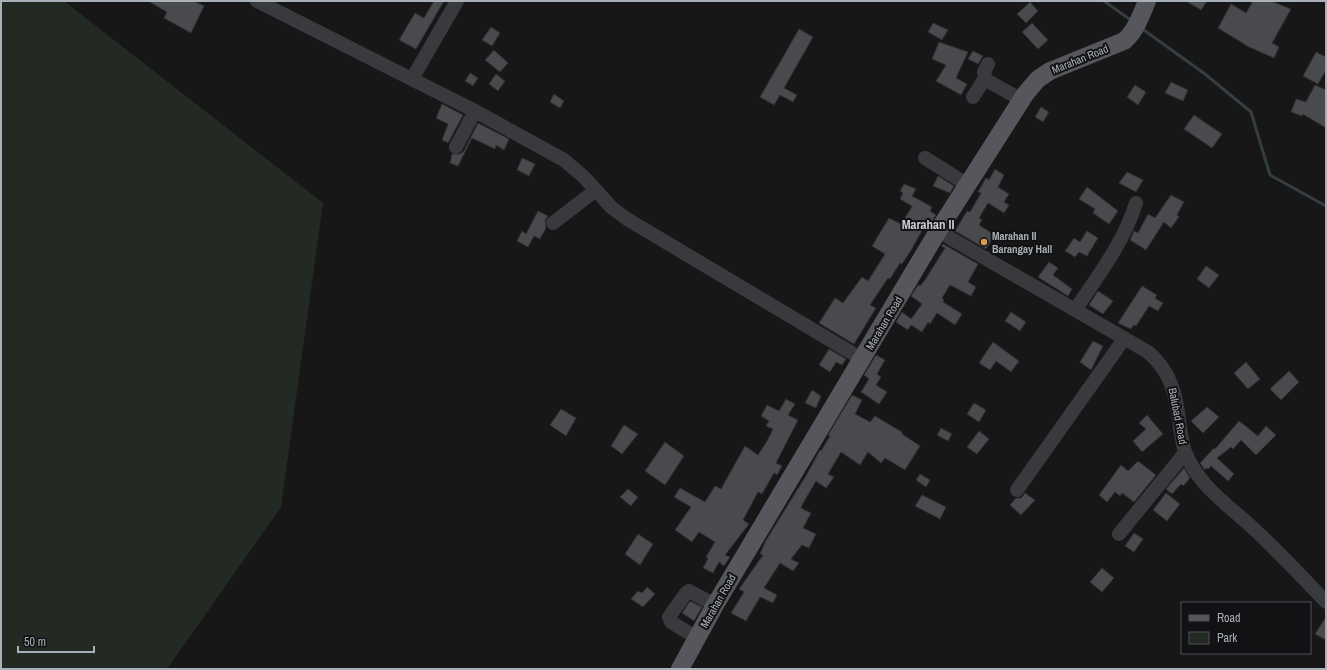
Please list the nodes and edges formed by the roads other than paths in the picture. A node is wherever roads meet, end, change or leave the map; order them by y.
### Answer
1 (257, 1) edge
2 (457, 1) edge
3 (1146, 2) edge
4 (988, 64) dead end
5 (985, 78) junction
6 (412, 79) junction
7 (974, 97) dead end
8 (1022, 100) junction
9 (475, 111) junction
10 (456, 147) dead end
11 (925, 158) dead end
12 (968, 185) junction
13 (596, 190) junction
14 (1136, 203) dead end
15 (553, 222) dead end
16 (938, 231) junction
17 (1075, 310) junction
18 (1124, 339) junction
19 (862, 359) junction
20 (1185, 453) junction
21 (1017, 490) dead end
22 (1119, 534) dead end
23 (1326, 602) edge
24 (714, 605) junction
25 (697, 638) junction
26 (680, 669) edge

1 - 6 street
2 - 6 street
3 - 8 main road, Marahan Road
4 - 5 street
5 - 7 street
5 - 8 street
6 - 9 street
8 - 12 main road, Marahan Road
9 - 10 street
9 - 13 street
11 - 12 street
12 - 16 main road, Marahan Road
13 - 15 street
13 - 19 street
14 - 17 street
16 - 17 street, Balubad Road
16 - 19 main road, Marahan Road
17 - 18 street, Balubad Road
18 - 20 street, Balubad Road
18 - 21 street
19 - 24 main road, Marahan Road
20 - 22 street
20 - 23 street, Balubad Road
24 - 25 main road, Marahan Road
24 - 25 street
25 - 26 main road, Marahan Road

